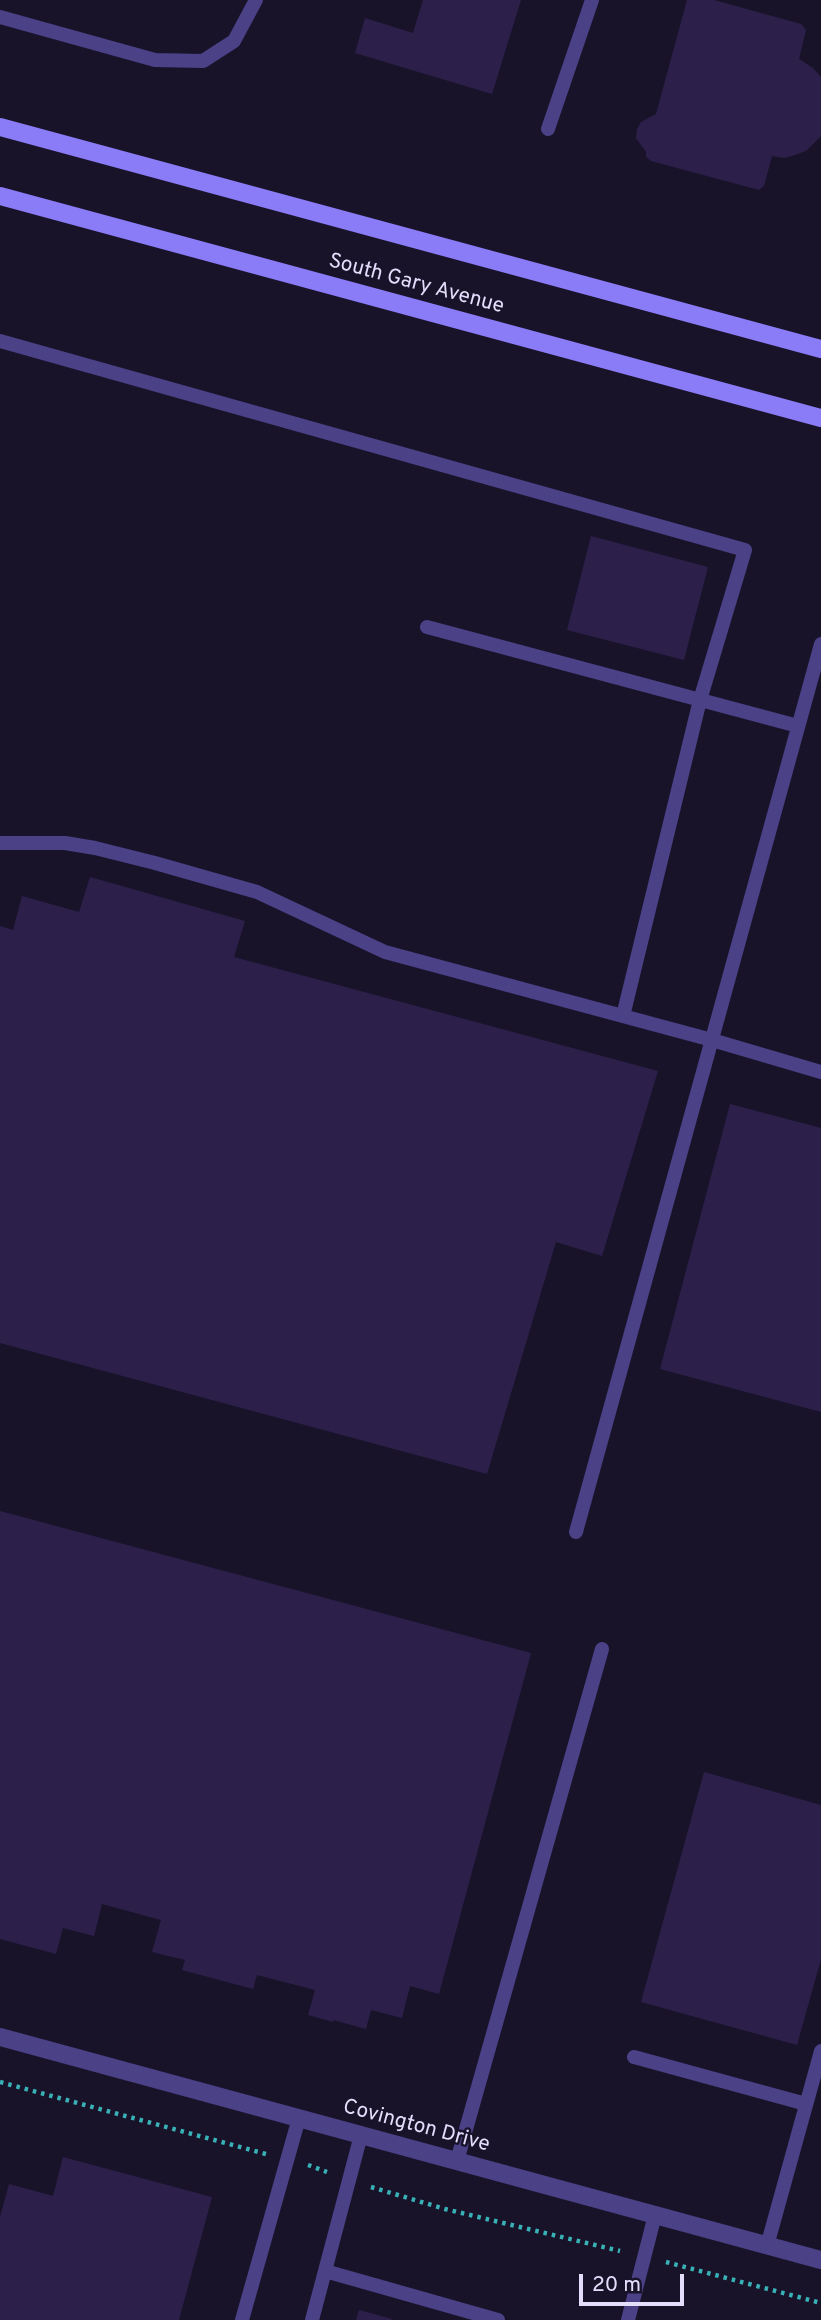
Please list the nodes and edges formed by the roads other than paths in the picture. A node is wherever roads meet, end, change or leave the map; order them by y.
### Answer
1 (256, 0) edge
2 (592, 0) edge
3 (0, 18) edge
4 (0, 127) edge
5 (548, 130) dead end
6 (0, 196) edge
7 (0, 341) edge
8 (821, 349) edge
9 (821, 418) edge
10 (428, 627) dead end
11 (821, 644) edge
12 (700, 700) junction
13 (798, 726) junction
14 (0, 843) edge
15 (623, 1016) junction
16 (712, 1040) junction
17 (821, 1072) edge
18 (576, 1532) dead end
19 (602, 1649) dead end
20 (0, 2037) edge
21 (821, 2051) edge
22 (634, 2057) dead end
23 (806, 2104) junction
24 (299, 2118) junction
25 (361, 2135) junction
26 (457, 2161) junction
27 (655, 2215) junction
28 (767, 2246) junction
29 (821, 2260) edge
30 (325, 2270) junction
31 (242, 2320) edge
32 (312, 2320) edge
33 (498, 2320) edge
34 (628, 2320) edge

1 - 3 lane
2 - 5 lane
4 - 8 main road, South Gary Avenue
6 - 9 main road, South Gary Avenue
7 - 12 lane
10 - 12 lane
11 - 13 lane
12 - 13 lane
12 - 15 lane
13 - 16 lane
14 - 15 lane
15 - 16 lane
16 - 17 lane
16 - 18 lane
19 - 26 lane
20 - 24 street, Covington Drive
21 - 23 lane
22 - 23 lane
23 - 28 lane
24 - 25 street, Covington Drive
24 - 31 lane
25 - 26 street, Covington Drive
25 - 30 lane
26 - 27 street, Covington Drive
27 - 28 street, Covington Drive
27 - 34 lane
28 - 29 street, Covington Drive
30 - 32 lane
30 - 33 lane

